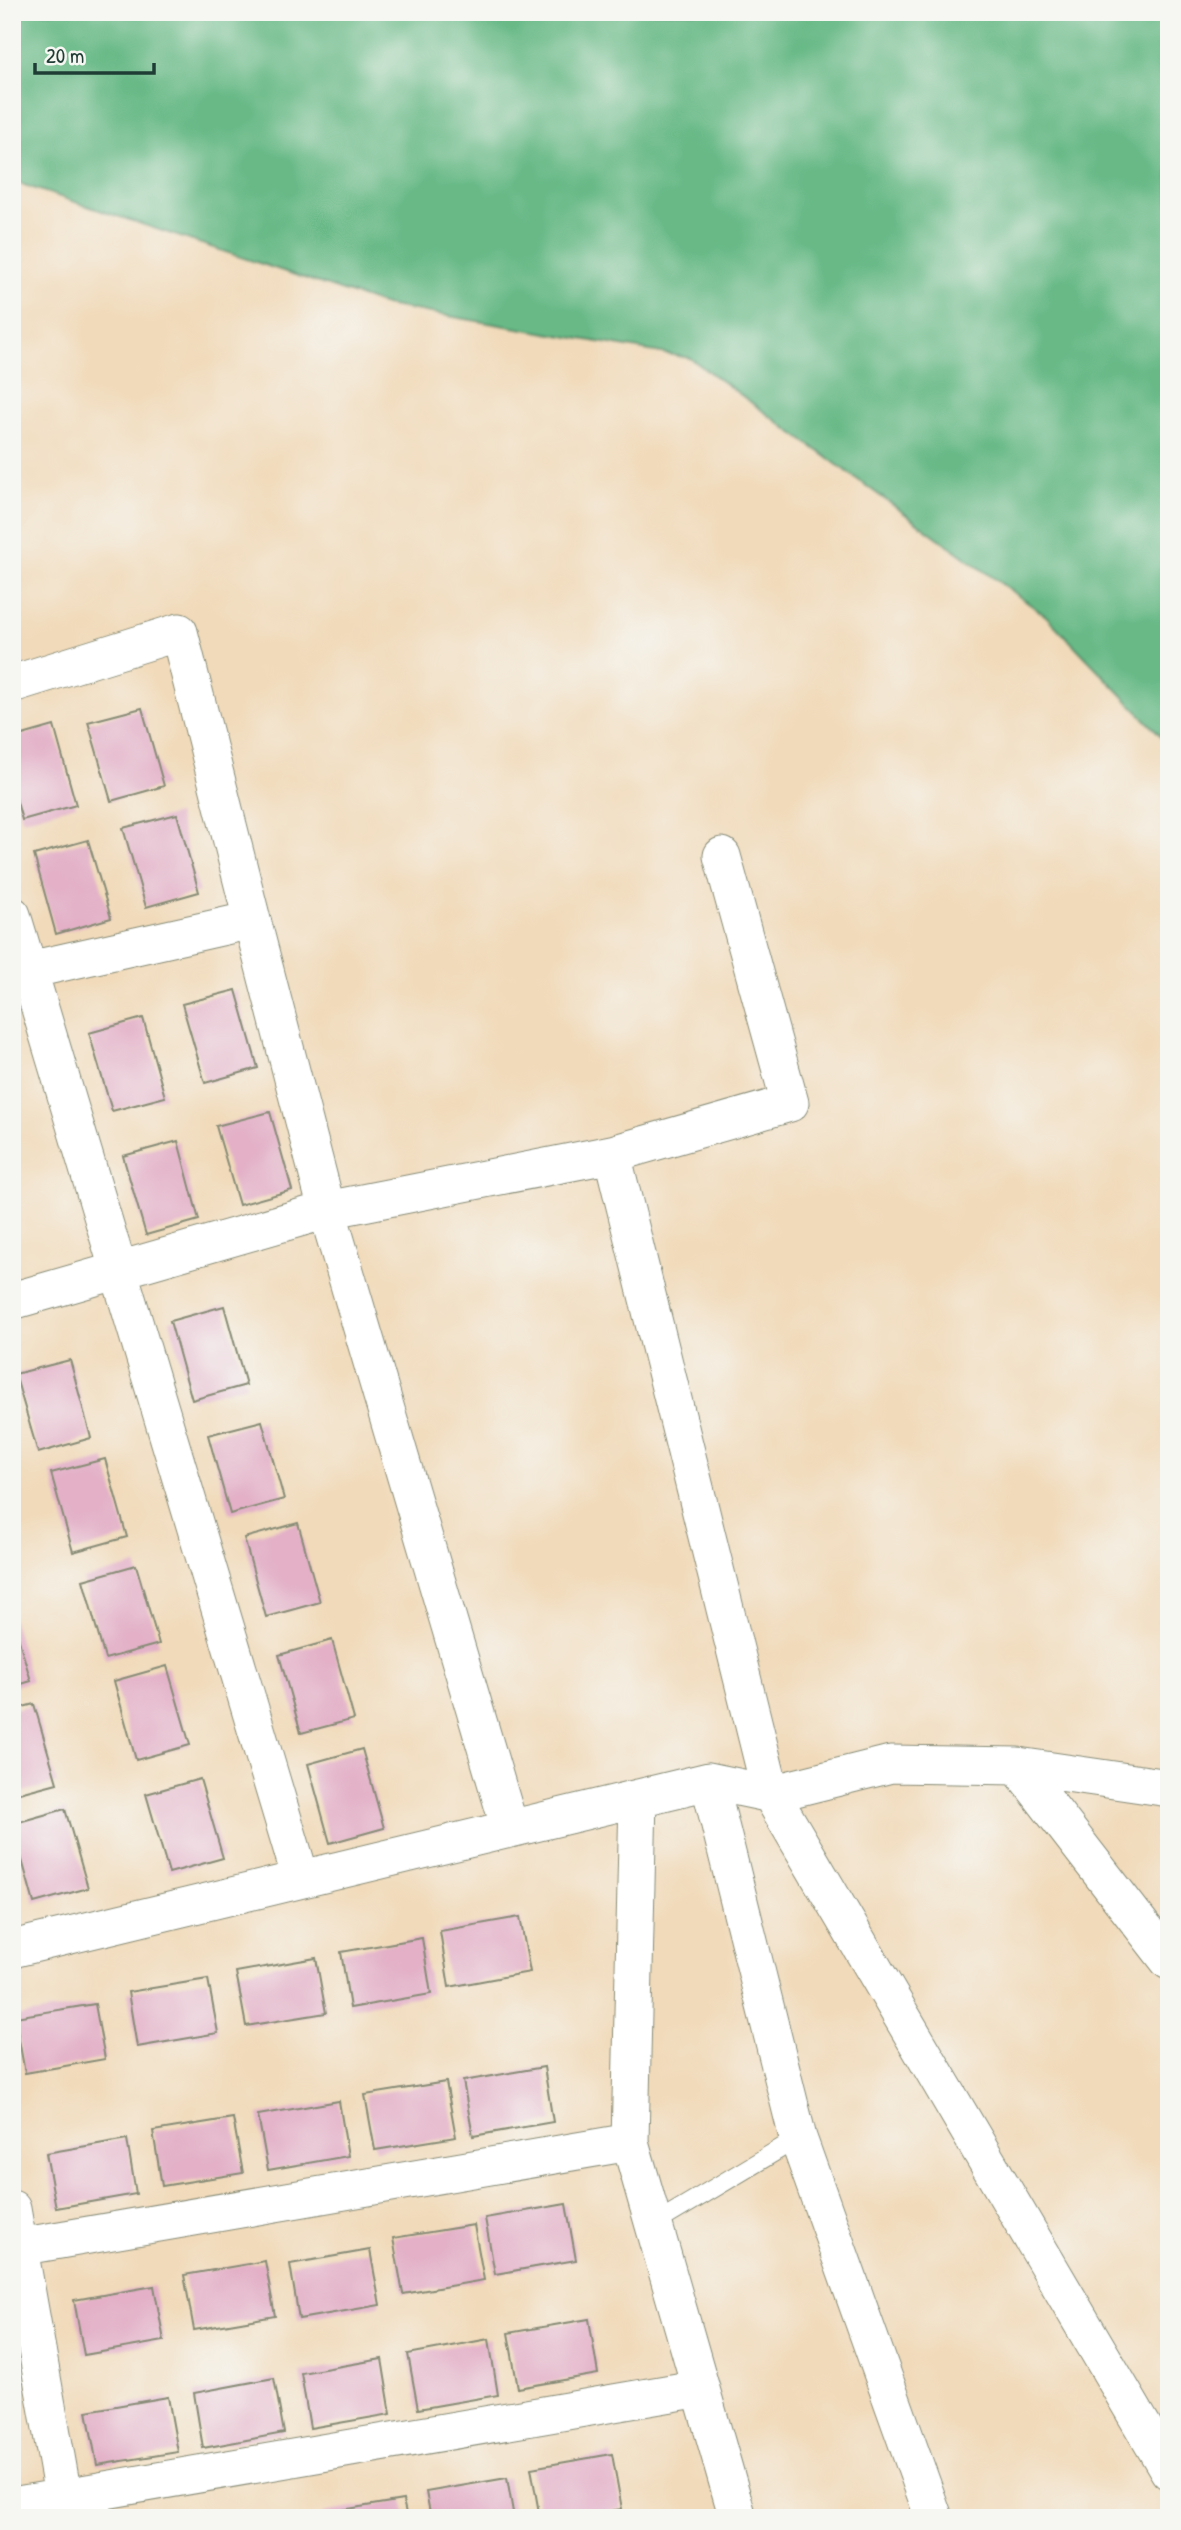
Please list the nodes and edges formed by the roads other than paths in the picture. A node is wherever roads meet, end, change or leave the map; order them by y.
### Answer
1 (12, 684) edge
2 (722, 856) dead end
3 (12, 915) edge
4 (252, 920) junction
5 (29, 970) junction
6 (612, 1154) junction
7 (327, 1210) junction
8 (119, 1272) junction
9 (12, 1301) edge
10 (1018, 1766) junction
11 (709, 1781) junction
12 (1169, 1788) edge
13 (771, 1794) junction
14 (638, 1798) junction
15 (510, 1829) junction
16 (301, 1879) junction
17 (13, 1944) edge
18 (1169, 1961) edge
19 (798, 2138) junction
20 (631, 2142) junction
21 (12, 2209) edge
22 (654, 2224) junction
23 (19, 2247) junction
24 (701, 2388) junction
25 (1169, 2471) edge
26 (12, 2506) edge
27 (66, 2507) edge
28 (738, 2518) edge
29 (934, 2518) edge

1 - 4 street
2 - 6 street
3 - 5 street
4 - 5 street
4 - 7 street
5 - 8 street
6 - 7 street
6 - 13 street
7 - 8 street
7 - 15 street
8 - 9 street
8 - 16 street
10 - 12 street
10 - 13 street
10 - 18 street
11 - 13 street
11 - 14 street
11 - 19 street
13 - 25 street
14 - 15 street
14 - 20 street
15 - 16 street
16 - 17 street
19 - 22 lane
19 - 29 street
20 - 22 street
20 - 23 street
21 - 23 street
22 - 24 street
23 - 27 street
24 - 27 street
24 - 28 street
26 - 27 street

